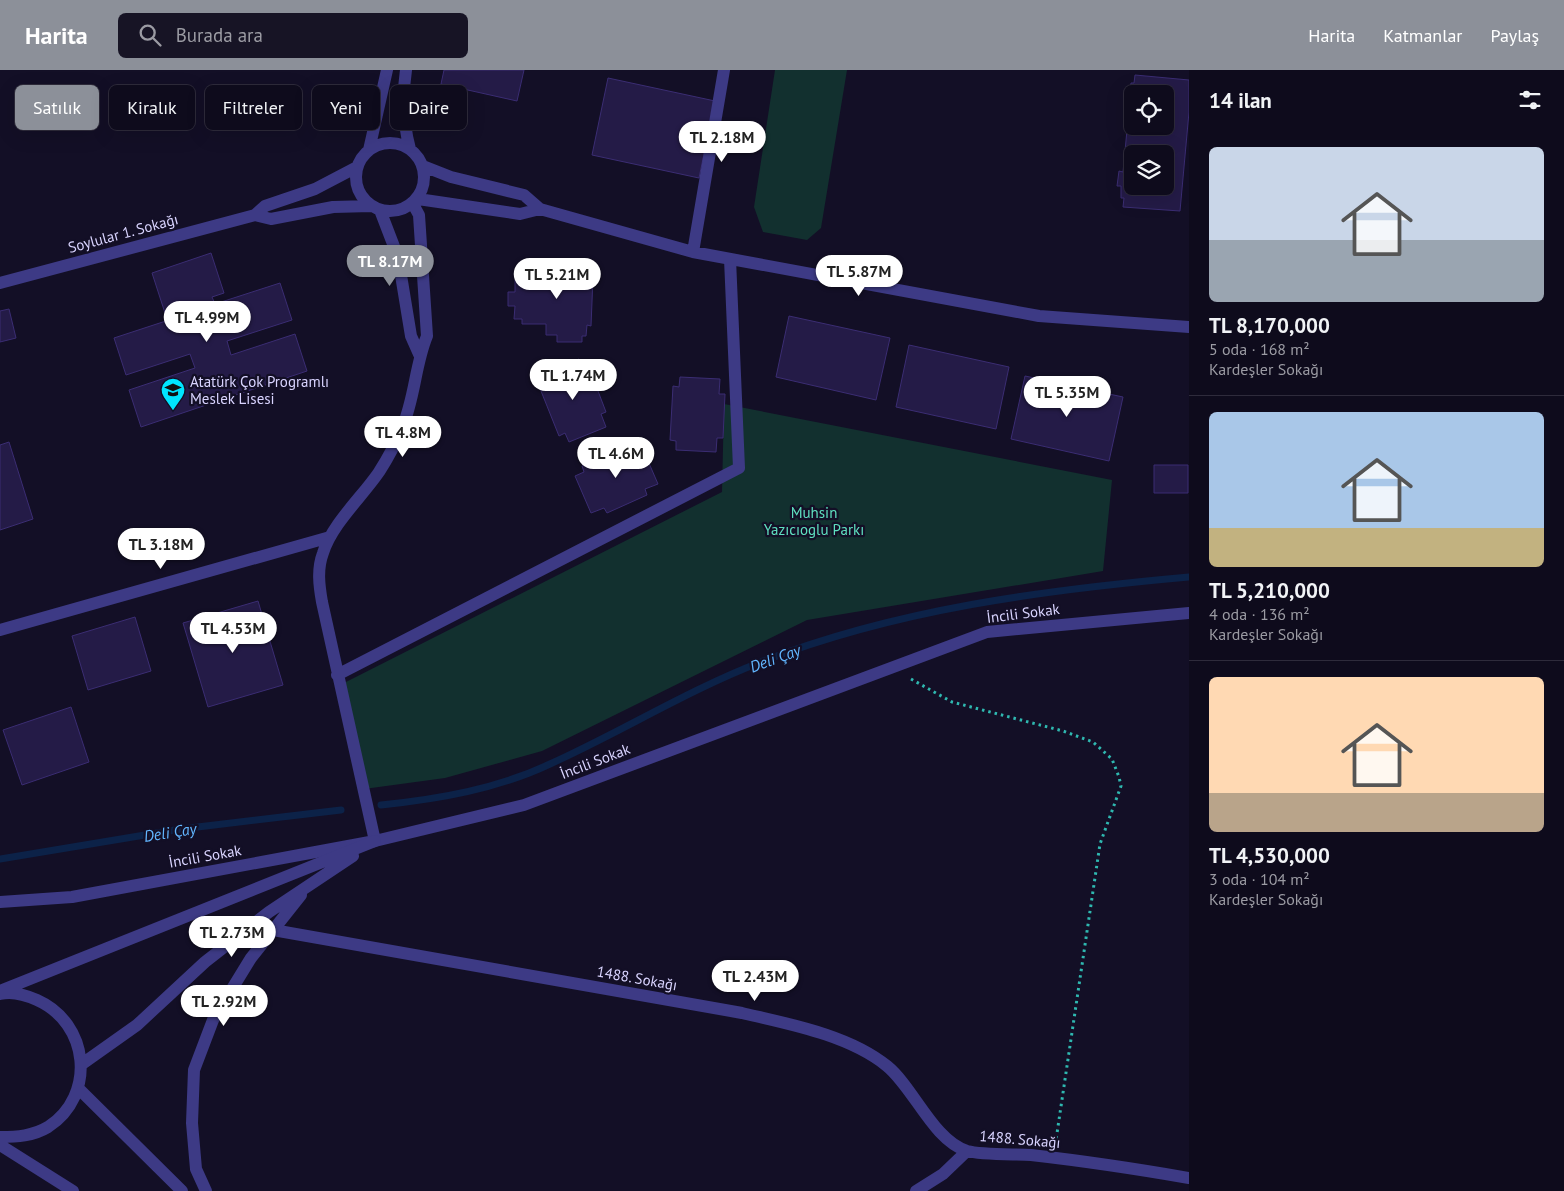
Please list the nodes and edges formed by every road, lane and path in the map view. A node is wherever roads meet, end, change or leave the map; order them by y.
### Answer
1 (387, 70) edge
2 (406, 70) edge
3 (724, 70) edge
4 (410, 149) junction
5 (369, 150) junction
6 (422, 166) junction
7 (357, 167) junction
8 (416, 201) junction
9 (376, 208) junction
10 (540, 209) junction
11 (255, 215) junction
12 (694, 252) junction
13 (730, 259) junction
14 (0, 283) edge
15 (1189, 327) edge
16 (420, 354) junction
17 (330, 537) junction
18 (1189, 613) edge
19 (0, 630) edge
20 (891, 668) junction
21 (337, 675) junction
22 (375, 841) junction
23 (308, 886) junction
24 (0, 902) edge
25 (273, 930) junction
26 (0, 993) edge
27 (82, 1064) junction
28 (78, 1088) junction
29 (0, 1137) edge
30 (0, 1145) edge
31 (967, 1151) junction
32 (1053, 1158) junction
33 (1189, 1178) edge
34 (73, 1191) edge
35 (182, 1191) edge
36 (206, 1191) edge
37 (916, 1191) edge

1 - 5 street
2 - 4 street
3 - 12 street
4 - 5 street
4 - 6 street
5 - 7 street
6 - 8 street
6 - 10 street
7 - 9 street
7 - 11 street, Soylular 1. Sokağı
8 - 9 street
8 - 10 street
8 - 16 street
9 - 11 street, Soylular 1. Sokağı
9 - 16 street
10 - 12 street
11 - 14 street, Soylular 1. Sokağı
12 - 13 street
13 - 15 street
13 - 21 street
16 - 17 street
17 - 19 street
17 - 21 street
18 - 20 street, İncili Sokak
20 - 22 street, İncili Sokak
20 - 32 path
21 - 22 street
22 - 23 street
22 - 24 street, İncili Sokak
22 - 26 street
23 - 25 street
23 - 27 street
25 - 31 street, 1488. Sokağı
25 - 36 street
26 - 27 street
27 - 28 street
28 - 29 street
28 - 35 street
30 - 34 street
31 - 32 street, 1488. Sokağı
31 - 37 street
32 - 33 street, 1488. Sokağı

